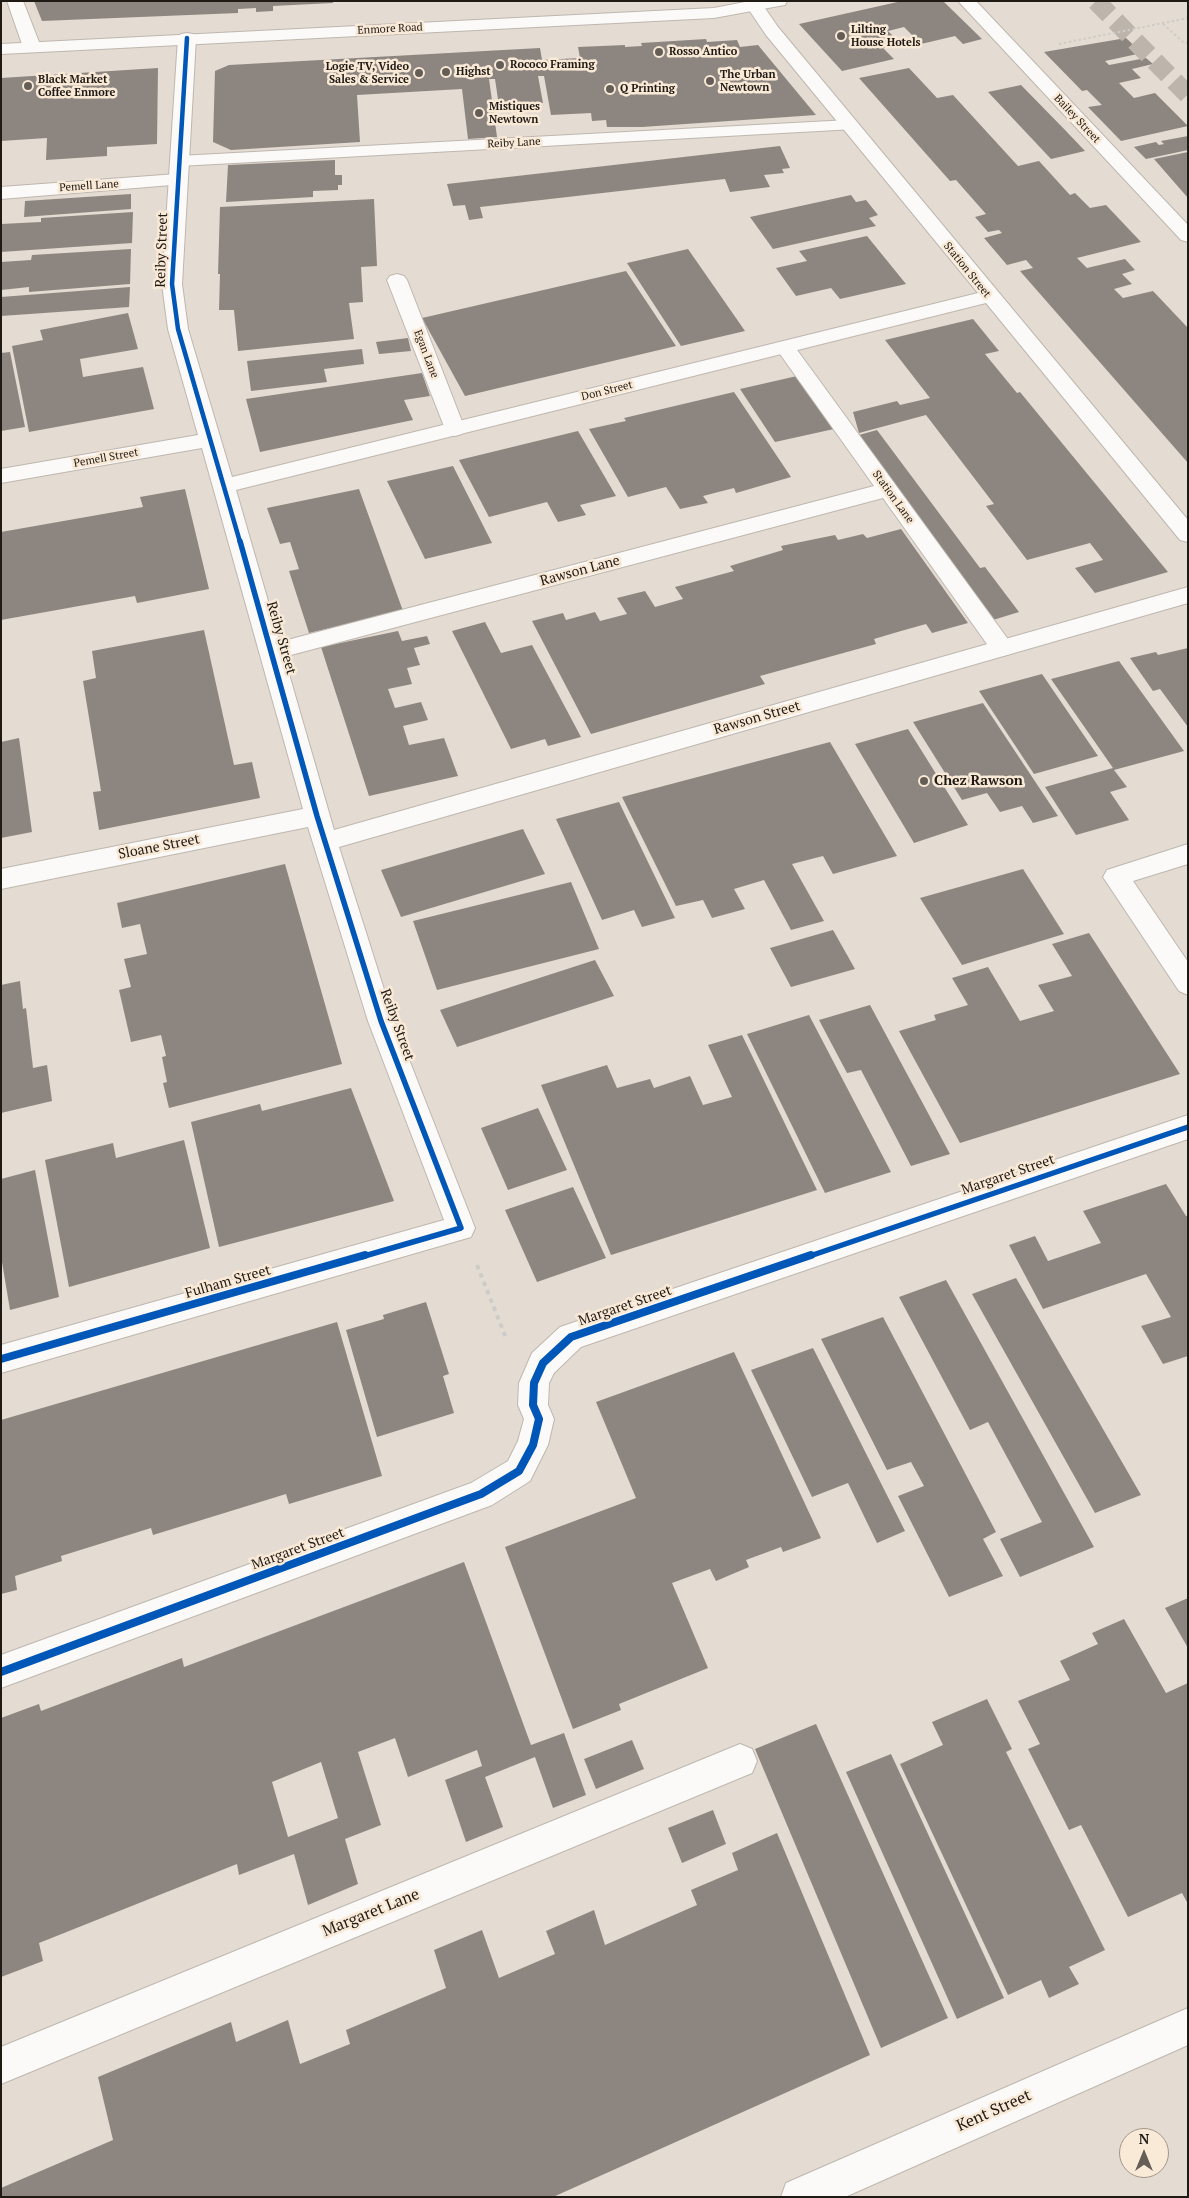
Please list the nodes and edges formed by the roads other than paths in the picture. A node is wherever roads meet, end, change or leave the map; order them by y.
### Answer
1 (14, 1) edge
2 (778, 1) edge
3 (966, 1) edge
4 (752, 4) edge
5 (187, 38) junction
6 (32, 47) junction
7 (1, 49) edge
8 (849, 125) junction
9 (178, 170) junction
10 (1, 193) edge
11 (1188, 236) edge
12 (397, 280) dead end
13 (989, 296) junction
14 (784, 347) junction
15 (455, 429) junction
16 (210, 440) junction
17 (1, 476) edge
18 (224, 486) junction
19 (888, 490) junction
20 (1188, 535) edge
21 (1188, 595) edge
22 (1002, 648) junction
23 (272, 652) junction
24 (317, 816) junction
25 (326, 842) junction
26 (1188, 854) edge
27 (1, 880) edge
28 (1188, 984) edge
29 (1188, 1127) edge
30 (461, 1228) joint
31 (1, 1360) edge
32 (1, 1672) edge
33 (740, 1760) dead end
34 (1188, 2026) edge
35 (1, 2066) edge
36 (800, 2197) edge

1 - 6 main road
2 - 4 main road, Enmore Road
3 - 11 main road, Bailey Street
4 - 5 main road, Enmore Road
4 - 8 main road, Station Street
5 - 6 main road, Enmore Road
5 - 9 main road, Reiby Street
6 - 7 main road, Enmore Road
8 - 9 main road, Reiby Lane
8 - 13 main road, Station Street
9 - 10 main road, Pemell Lane
9 - 16 main road, Reiby Street
12 - 15 main road, Egan Lane
13 - 14 main road, Don Street
13 - 20 main road, Station Street
14 - 15 main road, Don Street
14 - 19 main road, Station Lane
15 - 18 main road, Don Street
16 - 17 main road, Pemell Street
16 - 18 main road, Reiby Street
18 - 23 main road, Reiby Street
19 - 22 main road, Station Lane
19 - 23 main road, Rawson Lane
21 - 22 main road, Rawson Street
22 - 25 main road, Rawson Street
23 - 24 main road, Reiby Street
24 - 25 main road, Reiby Street
24 - 27 main road, Sloane Street
25 - 30 main road, Reiby Street
26 - 28 main road
29 - 32 main road, Margaret Street
30 - 31 main road, Fulham Street
33 - 35 main road, Margaret Lane
34 - 36 main road, Kent Street

